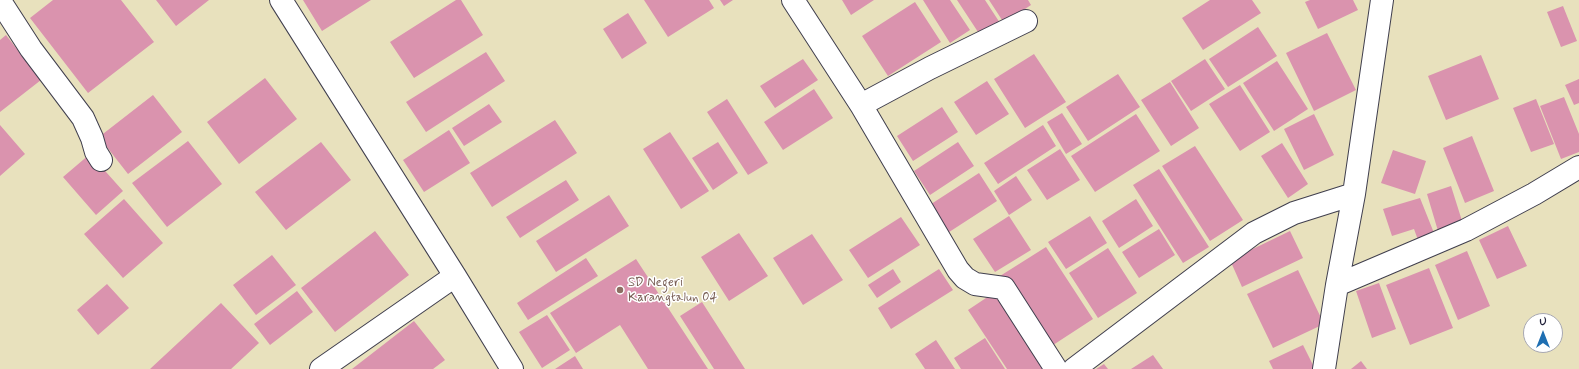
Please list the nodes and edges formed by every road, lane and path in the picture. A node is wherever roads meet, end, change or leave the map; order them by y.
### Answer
1 (281, 0) edge
2 (793, 0) edge
3 (1382, 0) edge
4 (0, 1) edge
5 (1026, 21) dead end
6 (861, 105) junction
7 (101, 160) dead end
8 (1579, 167) edge
9 (1354, 194) junction
10 (455, 276) junction
11 (1337, 285) junction
12 (321, 369) edge
13 (512, 369) edge
14 (1056, 369) edge
15 (1074, 369) edge
16 (1324, 369) edge

1 - 10 street
2 - 6 street
3 - 9 street
4 - 7 street
5 - 6 street
6 - 14 street
8 - 11 street
9 - 11 street
9 - 15 street
10 - 12 street
10 - 13 street
11 - 16 street

